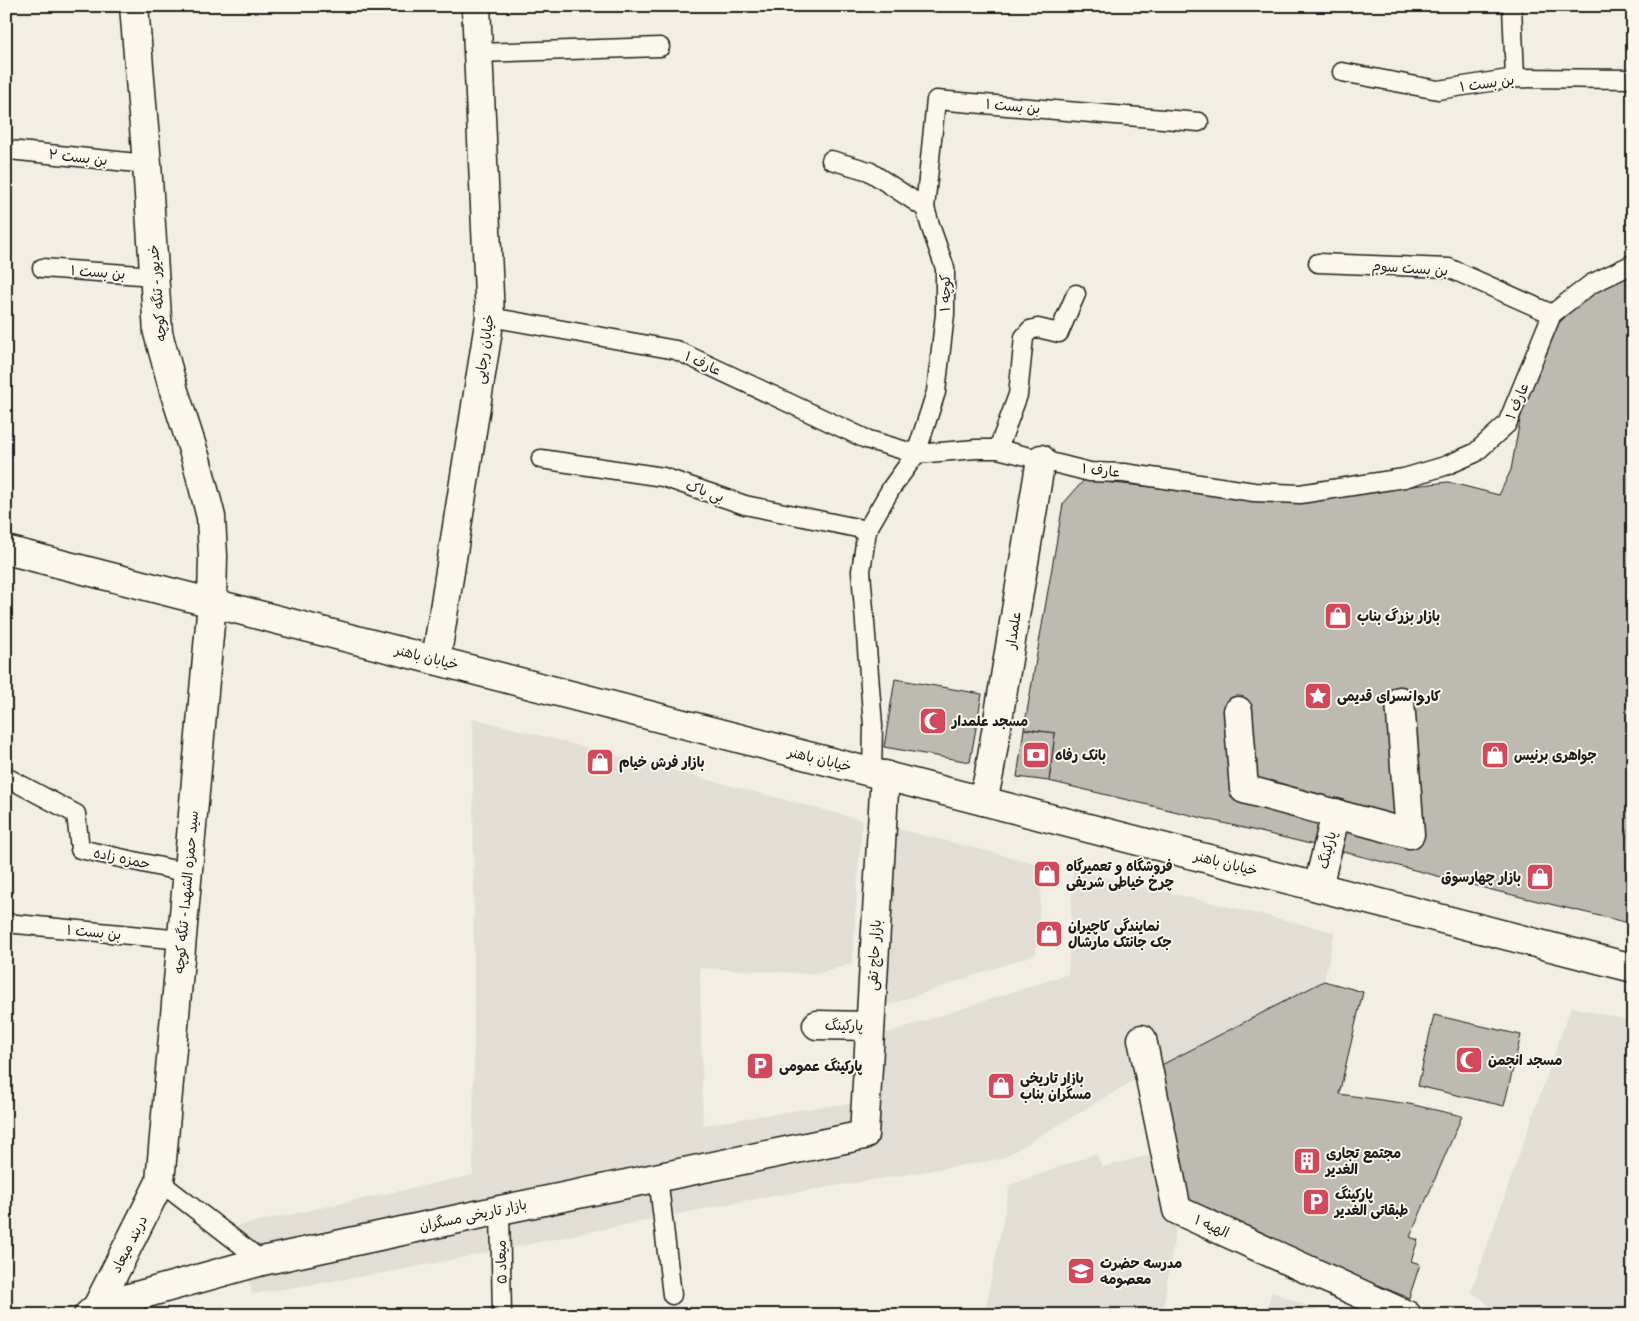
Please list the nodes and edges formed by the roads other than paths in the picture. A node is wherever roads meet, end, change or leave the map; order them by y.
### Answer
1 (134, 6) edge
2 (476, 6) edge
3 (1512, 6) edge
4 (660, 47) dead end
5 (478, 53) junction
6 (1342, 72) dead end
7 (1515, 78) junction
8 (1633, 79) edge
9 (1199, 122) dead end
10 (9, 150) dead end
11 (831, 160) dead end
12 (147, 164) junction
13 (926, 208) junction
14 (1318, 263) dead end
15 (1633, 264) edge
16 (42, 268) dead end
17 (154, 276) junction
18 (1076, 294) dead end
19 (1552, 314) junction
20 (490, 317) junction
21 (998, 449) junction
22 (916, 454) junction
23 (541, 459) dead end
24 (1041, 459) junction
25 (867, 530) junction
26 (6, 550) edge
27 (212, 602) junction
28 (436, 660) junction
29 (1400, 701) dead end
30 (1238, 711) dead end
31 (879, 774) junction
32 (6, 777) edge
33 (983, 801) junction
34 (1336, 813) junction
35 (188, 873) junction
36 (1318, 887) junction
37 (6, 923) edge
38 (182, 940) junction
39 (1633, 968) edge
40 (817, 1025) dead end
41 (870, 1026) junction
42 (1142, 1039) dead end
43 (864, 1135) joint
44 (658, 1177) junction
45 (160, 1182) junction
46 (500, 1210) junction
47 (262, 1261) junction
48 (672, 1295) dead end
49 (93, 1311) edge
50 (502, 1315) edge
51 (1407, 1315) edge

1 - 12 street, خدیور - تنگه کوچه
2 - 5 street, خیابان رجایی
3 - 7 lane
4 - 5 lane
5 - 20 street, خیابان رجایی
6 - 7 lane, بن بست ۱
7 - 8 lane, بن بست ۱
9 - 13 lane, بن بست ۱
10 - 12 lane, بن بست ۲
11 - 13 lane
12 - 17 street, خدیور - تنگه کوچه
13 - 22 lane, کوچه ۱
14 - 19 lane, بن بست سوم
15 - 19 lane
16 - 17 lane, بن بست ۱
17 - 27 street, خدیور - تنگه کوچه
18 - 21 lane
19 - 24 lane, عارف ۱
20 - 22 lane, عارف ۱
20 - 28 street, خیابان رجایی
21 - 22 lane, عارف ۱
21 - 24 lane, عارف ۱
22 - 25 lane
23 - 25 lane, بی باک
24 - 33 street, علمدار
25 - 31 lane
26 - 27 street, خیابان باهنر
27 - 28 street, خیابان باهنر
27 - 35 street, سید حمزه الشهدا - تنگه کوچه
28 - 31 street, خیابان باهنر
29 - 34 street
30 - 34 street
31 - 33 street, خیابان باهنر
31 - 41 street, بازار حاج تقی
32 - 35 lane, حمزه زاده
33 - 36 street, خیابان باهنر
34 - 36 street, پارکینگ
35 - 38 street, سید حمزه الشهدا - تنگه کوچه
36 - 39 street, خیابان باهنر
37 - 38 lane, بن بست ۱
38 - 45 street, سید حمزه الشهدا - تنگه کوچه
40 - 41 street, پارکینگ
41 - 43 street, بازار حاج تقی
42 - 51 street, الهیه ۱
43 - 44 street, بازار تاریخی مسگران
44 - 46 street, بازار تاریخی مسگران
44 - 48 lane
45 - 47 lane
45 - 49 street, دربند میعاد
46 - 47 street, بازار تاریخی مسگران
46 - 50 lane, میعاد ۵
47 - 49 street, بازار تاریخی مسگران

